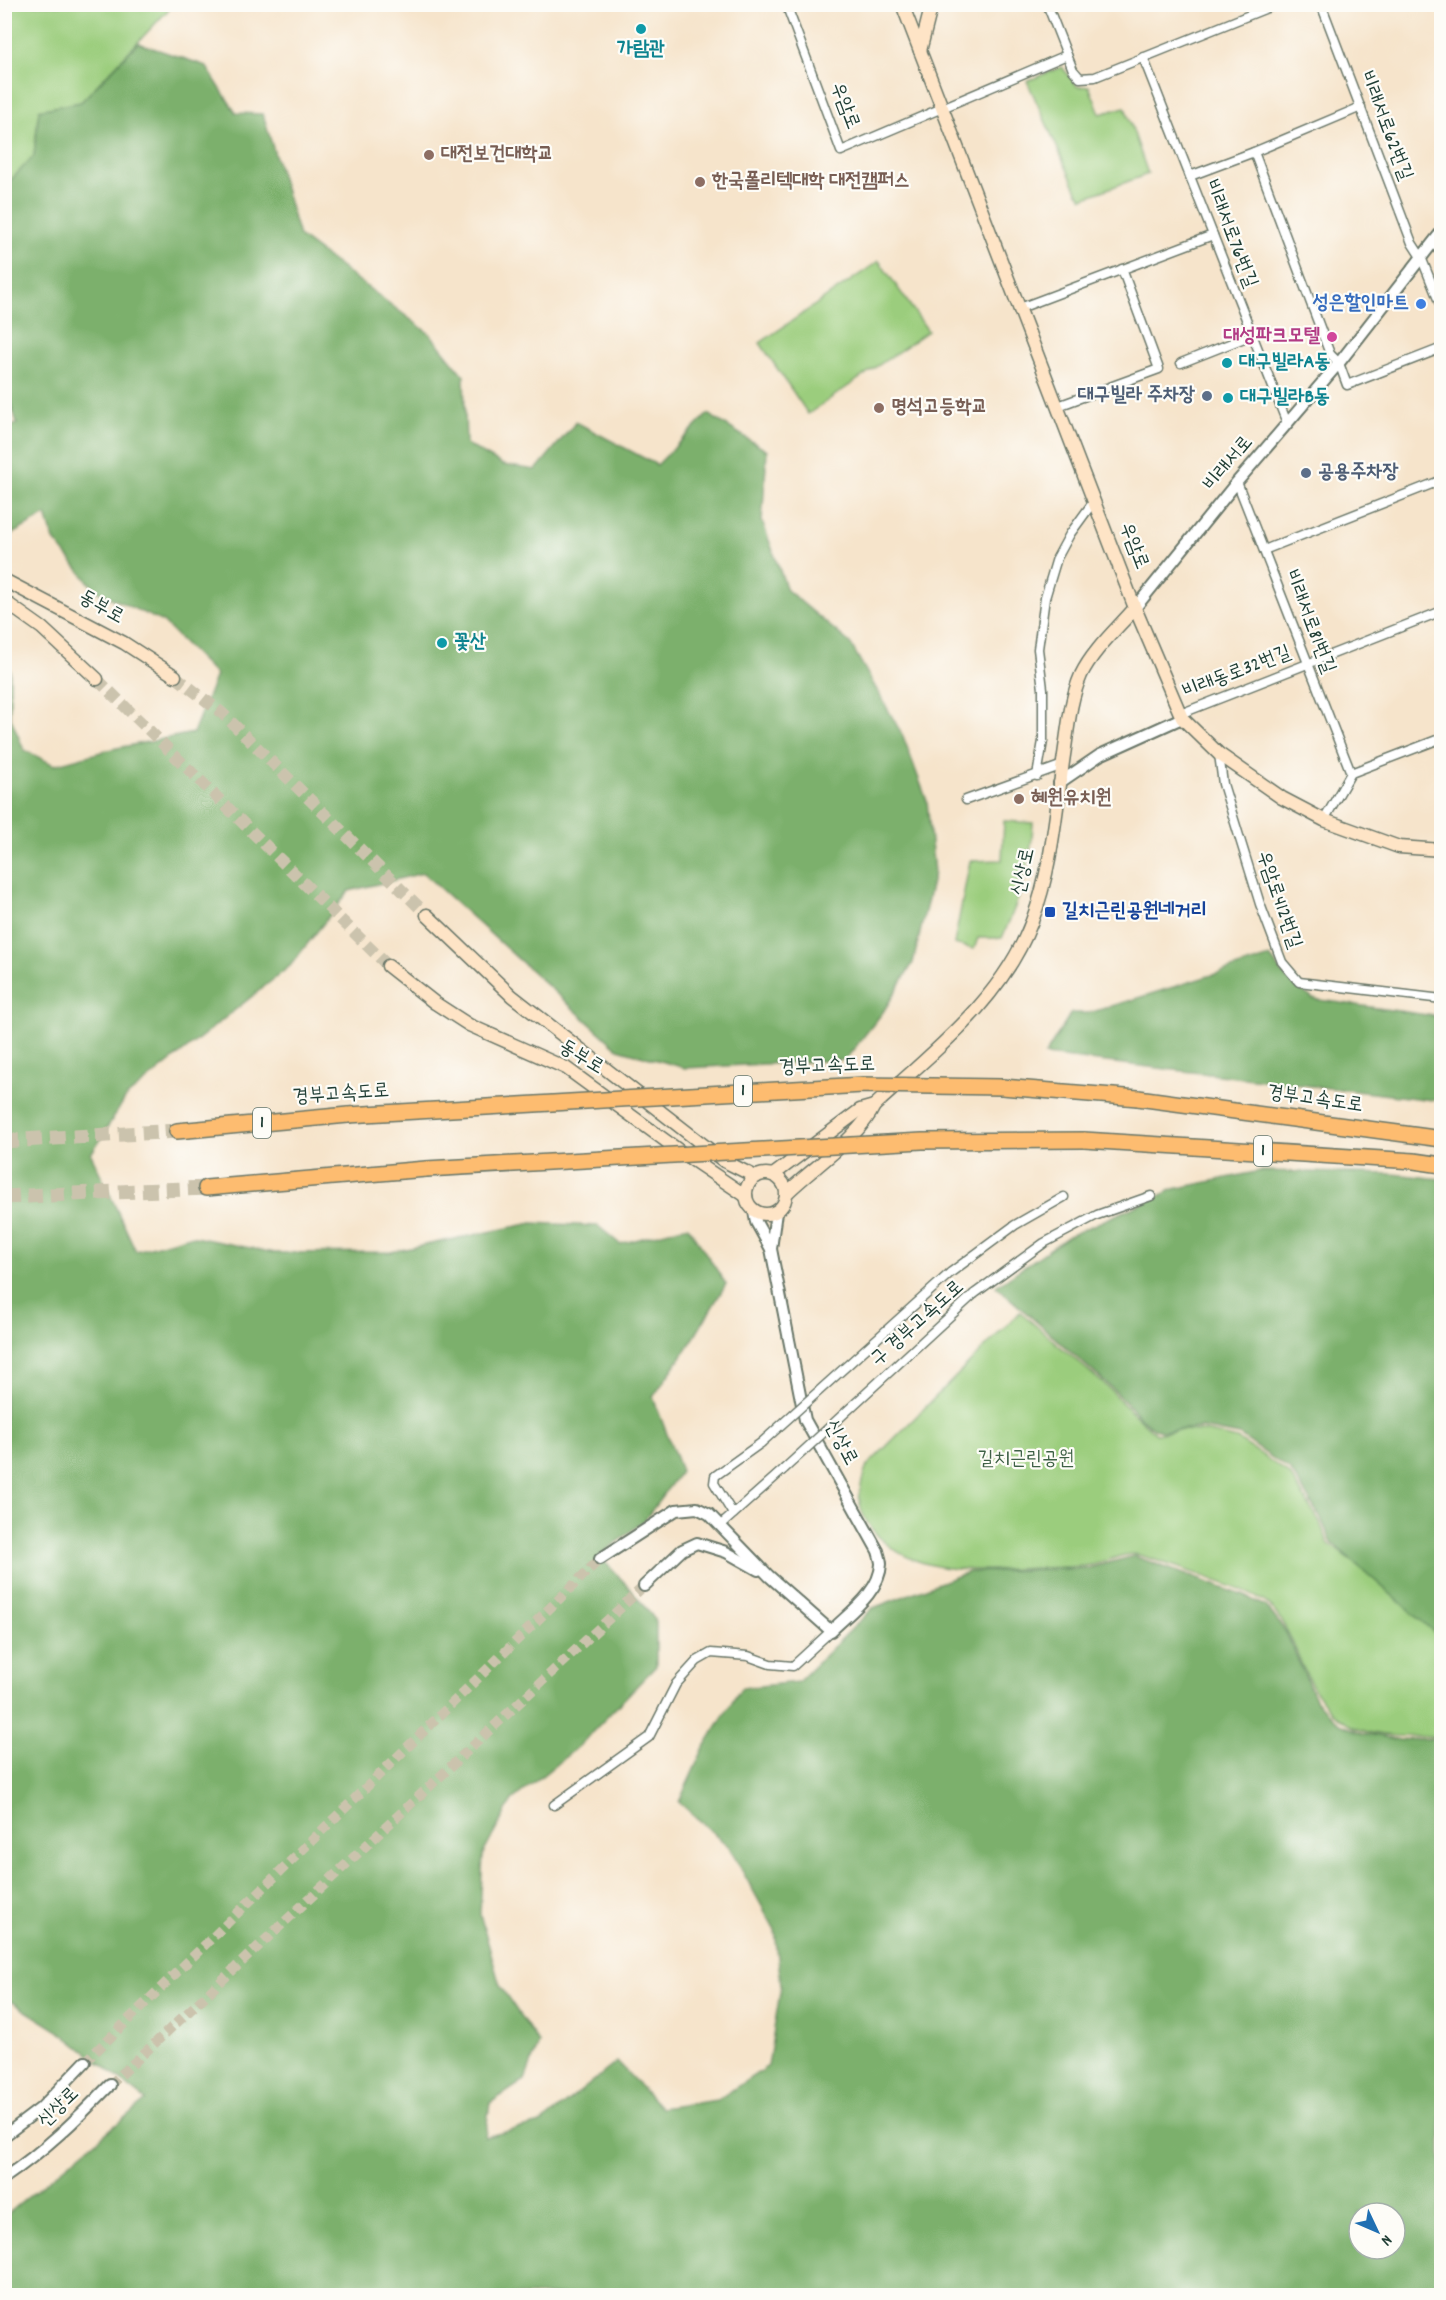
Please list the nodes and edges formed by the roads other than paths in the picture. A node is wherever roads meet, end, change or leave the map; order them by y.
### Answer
1 (786, 4) edge
2 (902, 4) edge
3 (932, 4) edge
4 (1047, 4) edge
5 (1277, 4) edge
6 (1321, 4) edge
7 (920, 51) junction
8 (1067, 55) junction
9 (1143, 57) junction
10 (1361, 107) junction
11 (942, 110) junction
12 (1254, 152) junction
13 (1190, 176) junction
14 (1442, 231) edge
15 (1213, 235) junction
16 (1421, 257) junction
17 (1122, 269) junction
18 (1020, 308) junction
19 (1442, 309) edge
20 (1252, 335) junction
21 (1442, 348) edge
22 (1181, 363) dead end
23 (1339, 363) junction
24 (1058, 406) junction
25 (1287, 423) junction
26 (1442, 480) edge
27 (1237, 482) junction
28 (1094, 501) junction
29 (1264, 550) junction
30 (4, 580) edge
31 (4, 601) edge
32 (1136, 608) junction
33 (1442, 611) edge
34 (1308, 663) junction
35 (175, 676) tunnel mouth
36 (97, 679) tunnel mouth
37 (1181, 716) junction
38 (1442, 738) edge
39 (1219, 754) junction
40 (1062, 765) junction
41 (1351, 773) junction
42 (1037, 776) junction
43 (1059, 783) junction
44 (966, 800) dead end
45 (1324, 820) junction
46 (1442, 850) edge
47 (427, 915) tunnel mouth
48 (388, 966) tunnel mouth
49 (1442, 999) edge
50 (874, 1106) junction
51 (177, 1131) tunnel mouth
52 (1442, 1139) edge
53 (1442, 1165) edge
54 (773, 1175) junction
55 (756, 1177) junction
56 (206, 1188) tunnel mouth
57 (787, 1193) junction
58 (746, 1196) junction
59 (1151, 1196) dead end
60 (1064, 1197) dead end
61 (754, 1210) junction
62 (776, 1212) junction
63 (771, 1249) junction
64 (733, 1514) junction
65 (721, 1525) junction
66 (600, 1559) tunnel mouth
67 (769, 1576) junction
68 (644, 1586) tunnel mouth
69 (831, 1631) junction
70 (554, 1805) dead end
71 (84, 2062) tunnel mouth
72 (110, 2085) tunnel mouth
73 (4, 2136) edge
74 (4, 2178) edge

1 - 11 street, 우암로
2 - 7 main road, 우암로
3 - 7 main road
4 - 8 street
5 - 9 street
6 - 10 street, 비래서로62번길
7 - 11 main road, 우암로
8 - 9 street
8 - 11 street, 우암로
9 - 13 street, 비래서로76번길
10 - 12 street
10 - 16 street, 비래서로62번길
11 - 18 main road, 우암로
12 - 13 street
12 - 23 street
13 - 15 street, 비래서로76번길
14 - 16 street, 비래서로
15 - 17 street
15 - 20 street, 비래서로76번길
16 - 19 street, 비래서로62번길
16 - 23 street, 비래서로
17 - 18 street
17 - 24 street
18 - 24 main road, 우암로
20 - 22 street
20 - 25 street, 비래서로76번길
21 - 23 street
23 - 25 street, 비래서로
24 - 28 main road, 우암로
25 - 27 street, 비래서로
26 - 29 street
27 - 29 street, 비래서로81번길
27 - 32 street, 비래서로
28 - 32 main road, 우암로
28 - 42 street
29 - 34 street, 비래서로81번길
30 - 35 main road, 동부로
31 - 36 main road
32 - 37 main road, 우암로
32 - 40 main road, 신상로
33 - 34 street, 비래동로32번길
34 - 37 street, 비래동로32번길
34 - 41 street, 비래서로81번길
37 - 39 main road, 우암로
37 - 43 street
38 - 41 street
39 - 45 main road, 우암로
39 - 49 street, 우암로412번길
40 - 42 street
40 - 43 main road, 신상로
41 - 45 street
42 - 44 street
43 - 50 main road, 신상로
45 - 46 main road, 우암로
47 - 55 main road, 동부로
48 - 58 main road, 동부로
50 - 54 main road
50 - 57 main road
51 - 52 highway, 경부고속도로 / 1, bridge
53 - 56 highway, 1, bridge
54 - 55 main road
54 - 57 main road
55 - 58 main road
57 - 62 main road
58 - 61 main road
59 - 64 street, 구 경부고속도로, bridge
60 - 64 street, 구 경부고속도로, bridge
61 - 62 main road
61 - 63 street
62 - 63 street
63 - 69 street, 신상로
64 - 65 street, 구 경부고속도로
65 - 66 street
65 - 67 street
67 - 68 street
67 - 69 street
69 - 70 street, 신상로
71 - 73 street, 신상로
72 - 74 street, 신상로

